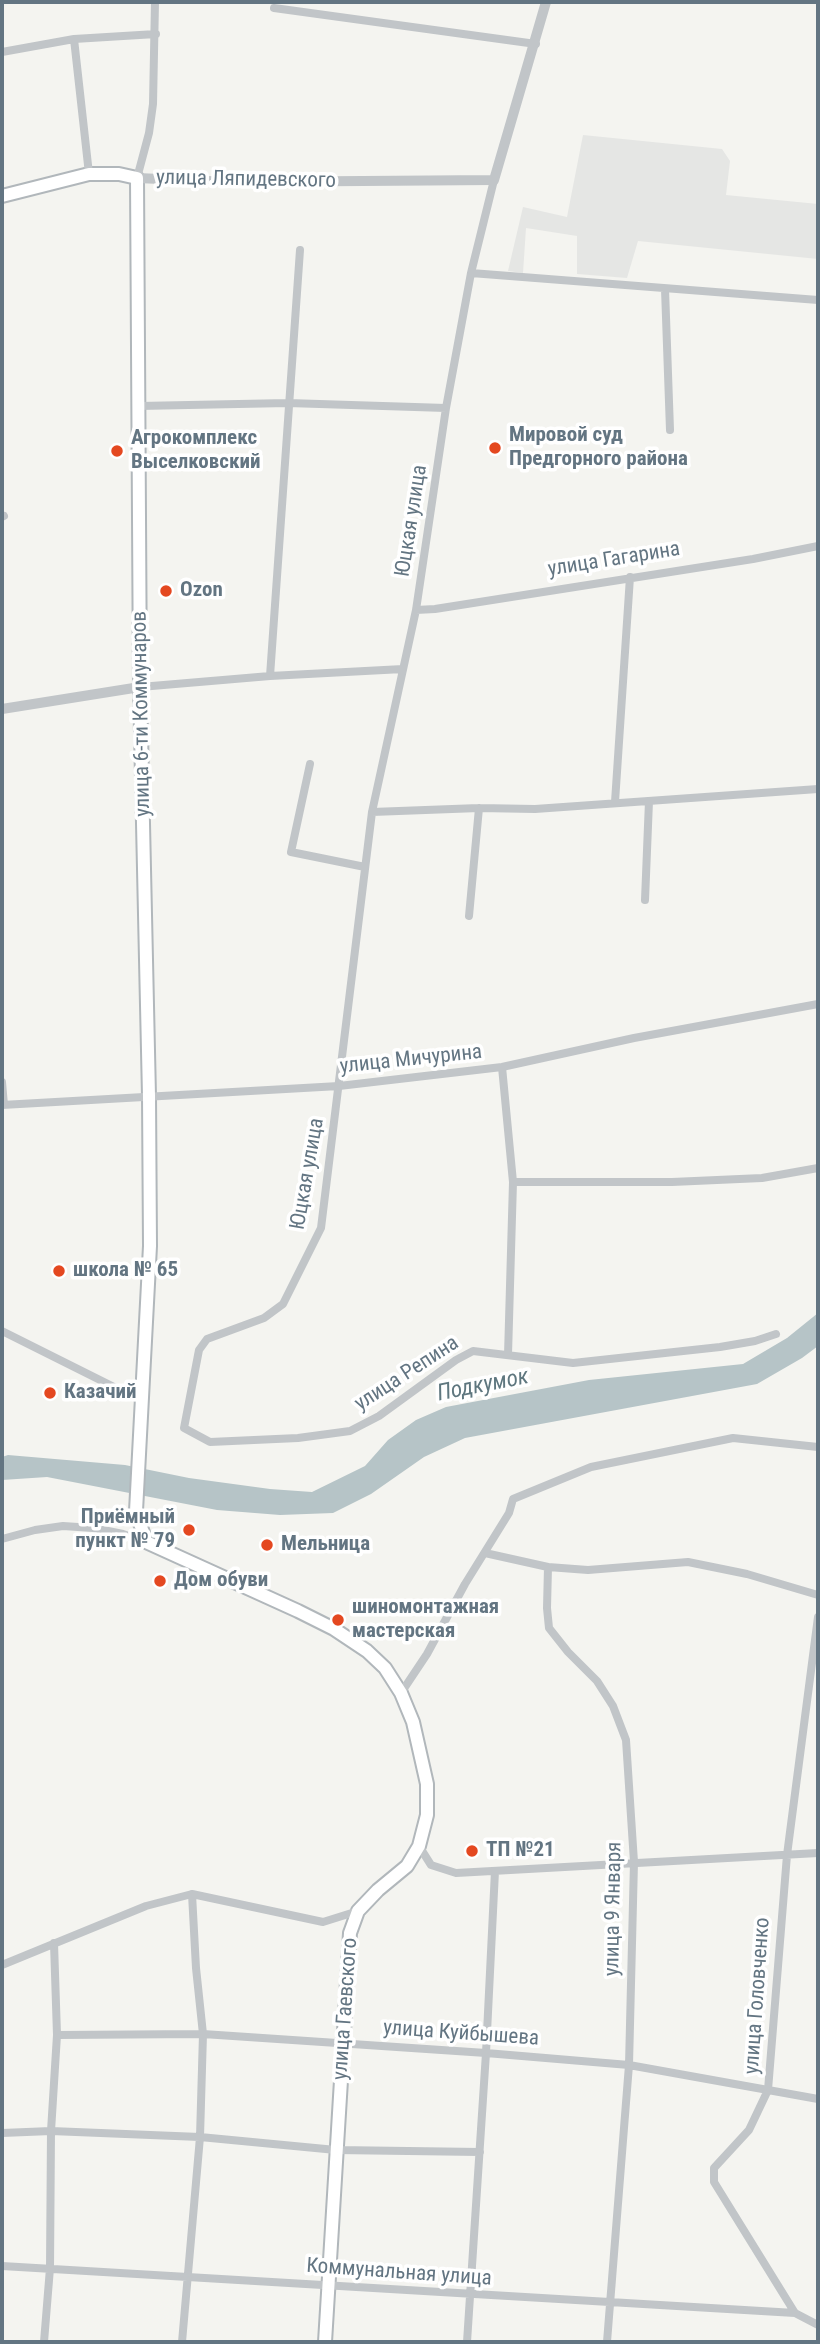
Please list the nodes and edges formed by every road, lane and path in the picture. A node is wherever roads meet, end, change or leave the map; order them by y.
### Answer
1 (155, 2) edge
2 (546, 2) edge
3 (274, 8) dead end
4 (156, 34) junction
5 (74, 39) junction
6 (536, 44) junction
7 (2, 52) edge
8 (89, 174) junction
9 (137, 178) junction
10 (494, 180) junction
11 (2, 196) edge
12 (300, 250) dead end
13 (471, 273) junction
14 (665, 289) junction
15 (818, 300) edge
16 (288, 403) junction
17 (139, 406) junction
18 (446, 408) junction
19 (670, 430) dead end
20 (818, 546) edge
21 (630, 577) junction
22 (416, 610) junction
23 (403, 669) junction
24 (270, 676) junction
25 (140, 687) junction
26 (2, 709) edge
27 (310, 764) dead end
28 (818, 789) edge
29 (649, 801) junction
30 (615, 802) junction
31 (479, 808) junction
32 (372, 812) junction
33 (365, 867) junction
34 (645, 900) dead end
35 (469, 916) dead end
36 (818, 1004) edge
37 (502, 1067) junction
38 (2, 1082) edge
39 (339, 1086) junction
40 (149, 1096) junction
41 (3, 1105) edge
42 (818, 1168) edge
43 (513, 1182) junction
44 (2, 1331) edge
45 (776, 1334) dead end
46 (508, 1355) junction
47 (142, 1401) junction
48 (184, 1428) joint
49 (818, 1447) edge
50 (2, 1539) edge
51 (146, 1542) junction
52 (485, 1553) junction
53 (548, 1567) junction
54 (818, 1595) edge
55 (818, 1616) edge
56 (401, 1693) junction
57 (419, 1846) junction
58 (818, 1853) edge
59 (787, 1854) junction
60 (634, 1862) junction
61 (495, 1871) junction
62 (192, 1894) junction
63 (358, 1911) junction
64 (54, 1943) junction
65 (2, 1965) edge
66 (203, 2034) junction
67 (57, 2035) junction
68 (344, 2043) junction
69 (486, 2053) junction
70 (629, 2065) junction
71 (768, 2091) junction
72 (818, 2099) edge
73 (51, 2131) junction
74 (2, 2133) edge
75 (200, 2137) junction
76 (336, 2150) junction
77 (480, 2152) junction
78 (2, 2266) edge
79 (50, 2268) junction
80 (187, 2278) junction
81 (328, 2286) junction
82 (469, 2295) junction
83 (610, 2304) junction
84 (795, 2313) junction
85 (818, 2325) edge
86 (44, 2342) edge
87 (182, 2342) edge
88 (326, 2342) edge
89 (467, 2342) edge
90 (607, 2342) edge

1 - 4 street, улица 6-ти Коммунаров
2 - 6 street
3 - 6 street
4 - 5 street
4 - 9 street, улица 6-ти Коммунаров
5 - 7 street
5 - 8 street
6 - 10 street
8 - 9 main road, улица Ляпидевского
8 - 11 main road, улица Ляпидевского
9 - 10 street, улица Ляпидевского
9 - 17 main road, улица 6-ти Коммунаров
10 - 13 street, Юцкая улица
12 - 16 street
13 - 14 street
13 - 18 street, Юцкая улица
14 - 15 street
14 - 19 street
16 - 17 street
16 - 18 street
16 - 24 street
17 - 25 main road, улица 6-ти Коммунаров
18 - 22 street, Юцкая улица
20 - 21 street, улица Гагарина
21 - 22 street, улица Гагарина
21 - 30 street
22 - 23 street, Юцкая улица
23 - 24 street
23 - 32 street, Юцкая улица
24 - 25 street
25 - 26 street
25 - 40 main road, улица 6-ти Коммунаров
27 - 33 street
28 - 29 street
29 - 30 street
29 - 34 street
30 - 31 street
31 - 32 street
31 - 35 street
32 - 33 street, Юцкая улица
33 - 39 street, Юцкая улица
36 - 37 street, улица Мичурина
37 - 39 street, улица Мичурина
37 - 43 street
38 - 41 street
39 - 40 street, улица Мичурина
39 - 48 street, Юцкая улица
40 - 41 street, улица Мичурина
40 - 47 main road, улица 6-ти Коммунаров
42 - 43 street
43 - 46 street
44 - 47 street
45 - 46 street, улица Репина
46 - 48 street, улица Репина
47 - 51 main road, улица 6-ти Коммунаров
49 - 52 street
50 - 51 street, улица Гаевского
51 - 56 main road, улица Гаевского
52 - 53 street
52 - 56 street
53 - 54 street
53 - 60 street, улица 9 Января
55 - 59 street, улица Головченко
56 - 57 main road, улица Гаевского
57 - 61 street
57 - 63 main road, улица Гаевского
58 - 59 street
59 - 60 street
59 - 71 street, улица Головченко
60 - 61 street
60 - 70 street, улица 9 Января
61 - 69 street
62 - 63 street
62 - 64 street
62 - 66 street
63 - 68 main road, улица Гаевского
64 - 65 street
64 - 67 street
66 - 67 street, улица Куйбышева
66 - 68 street, улица Куйбышева
66 - 75 street
67 - 73 street
68 - 69 street, улица Куйбышева
68 - 76 main road, улица Гаевского
69 - 70 street, улица Куйбышева
69 - 77 street
70 - 71 street, улица Куйбышева
70 - 83 street, улица 9 Января
71 - 72 street, улица Куйбышева
71 - 84 street, улица Головченко
73 - 74 street
73 - 75 street
73 - 79 street
75 - 76 street
75 - 80 street
76 - 77 street
76 - 81 main road, улица Гаевского
77 - 82 street
78 - 79 street, Коммунальная улица
79 - 80 street, Коммунальная улица
79 - 86 street
80 - 81 street, Коммунальная улица
80 - 87 street
81 - 82 street, Коммунальная улица
81 - 88 main road, улица Гаевского
82 - 83 street, Коммунальная улица
82 - 89 street
83 - 84 street, Коммунальная улица
83 - 90 street, улица 9 Января
84 - 85 street

